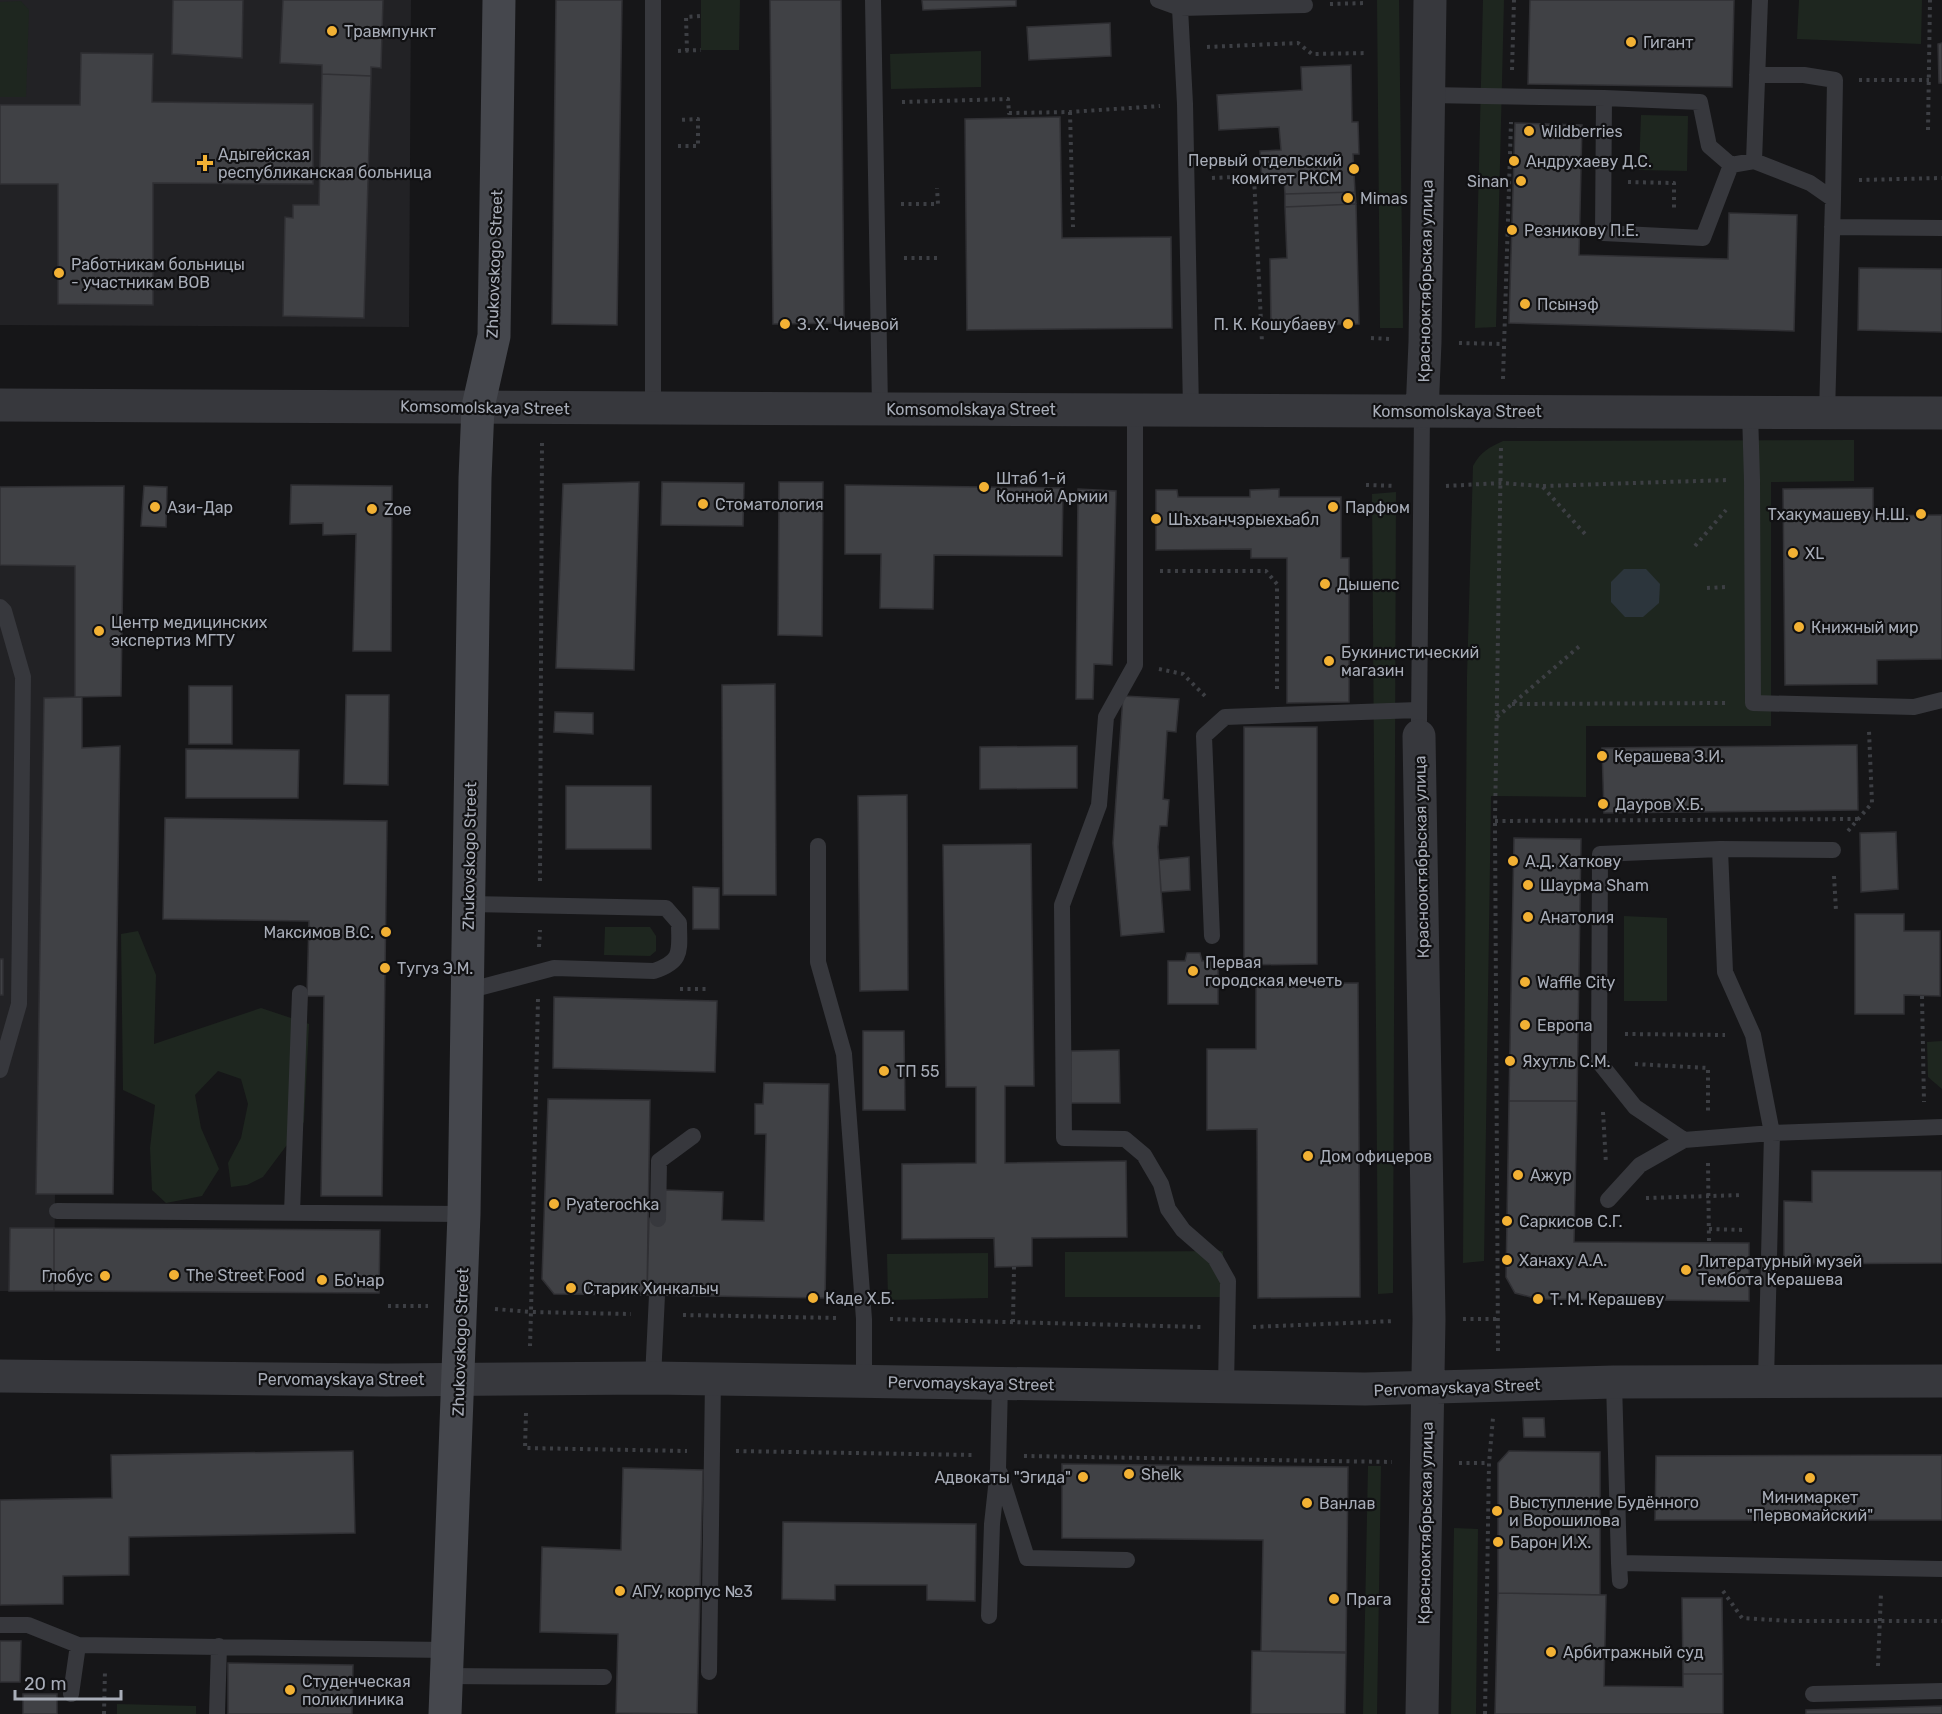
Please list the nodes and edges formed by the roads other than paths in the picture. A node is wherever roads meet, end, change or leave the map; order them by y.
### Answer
1 (499, 0) edge
2 (653, 0) edge
3 (873, 0) edge
4 (1158, 0) edge
5 (1430, 0) edge
6 (1760, 0) edge
7 (1305, 5) road end
8 (1180, 8) junction
9 (1757, 75) junction
10 (1429, 95) junction
11 (1604, 98) junction
12 (1755, 161) junction
13 (1731, 165) junction
14 (1833, 199) junction
15 (1832, 227) junction
16 (1942, 228) edge
17 (0, 405) edge
18 (478, 407) junction
19 (653, 408) junction
20 (880, 408) junction
21 (1135, 410) junction
22 (1191, 411) junction
23 (1750, 412) junction
24 (1422, 413) junction
25 (1827, 413) junction
26 (1942, 413) edge
27 (0, 607) edge
28 (1942, 700) edge
29 (1419, 723) junction
30 (818, 846) dead end
31 (1720, 849) junction
32 (1833, 850) road end
33 (469, 904) junction
34 (1212, 936) dead end
35 (467, 991) junction
36 (300, 993) dead end
37 (0, 1070) edge
38 (1942, 1127) edge
39 (1773, 1132) junction
40 (693, 1136) dead end
41 (1684, 1140) junction
42 (1608, 1200) road end
43 (57, 1211) dead end
44 (292, 1213) junction
45 (464, 1214) junction
46 (658, 1219) dead end
47 (657, 1295) dead end
48 (0, 1376) edge
49 (459, 1378) junction
50 (653, 1378) junction
51 (713, 1379) junction
52 (864, 1381) junction
53 (1767, 1381) junction
54 (1942, 1381) edge
55 (1614, 1382) junction
56 (1000, 1383) junction
57 (1226, 1386) junction
58 (1426, 1388) junction
59 (999, 1462) junction
60 (1127, 1560) dead end
61 (1619, 1563) junction
62 (1942, 1569) edge
63 (1620, 1581) dead end
64 (989, 1616) dead end
65 (0, 1625) edge
66 (78, 1645) junction
67 (219, 1646) junction
68 (447, 1663) junction
69 (709, 1672) dead end
70 (604, 1677) dead end
71 (1942, 1691) edge
72 (71, 1694) dead end
73 (1813, 1694) dead end
74 (217, 1714) edge
75 (445, 1714) edge
76 (1422, 1714) edge

1 - 18 street, Zhukovskogo Street
2 - 19 lane
3 - 20 lane
4 - 8 lane
5 - 10 street, Краснооктябрьская улица
6 - 9 lane
7 - 8 lane
8 - 22 lane
9 - 12 lane
9 - 14 lane
10 - 11 lane
10 - 24 street, Краснооктябрьская улица
11 - 13 lane
11 - 13 lane
12 - 13 lane
12 - 14 lane
14 - 15 lane
15 - 16 lane
15 - 25 lane
17 - 18 street, Komsomolskaya Street
18 - 19 street, Komsomolskaya Street
18 - 33 street, Zhukovskogo Street
19 - 20 street, Komsomolskaya Street
20 - 21 street, Komsomolskaya Street
21 - 22 street, Komsomolskaya Street
21 - 57 lane
22 - 24 street, Komsomolskaya Street
23 - 24 street, Komsomolskaya Street
23 - 25 street, Komsomolskaya Street
23 - 28 lane
24 - 29 lane, Краснооктябрьская улица
25 - 26 street, Komsomolskaya Street
27 - 37 lane
29 - 34 lane
29 - 58 street, Краснооктябрьская улица
30 - 52 lane
31 - 32 lane
31 - 39 lane
31 - 41 lane
33 - 35 street, Zhukovskogo Street
33 - 35 lane
35 - 45 street, Zhukovskogo Street
36 - 44 lane
38 - 39 lane
39 - 41 lane
39 - 53 lane
40 - 46 lane
41 - 42 lane
43 - 44 lane
44 - 45 lane
45 - 49 street, Zhukovskogo Street
47 - 50 lane
48 - 49 street, Pervomayskaya Street
49 - 50 street, Pervomayskaya Street
49 - 68 street, Zhukovskogo Street
50 - 51 street, Pervomayskaya Street
51 - 52 street, Pervomayskaya Street
51 - 69 lane
52 - 56 street, Pervomayskaya Street
53 - 54 street, Pervomayskaya Street
53 - 55 street, Pervomayskaya Street
55 - 58 street, Pervomayskaya Street
55 - 61 lane
56 - 57 street, Pervomayskaya Street
56 - 59 lane
57 - 58 street, Pervomayskaya Street
58 - 76 street, Краснооктябрьская улица
59 - 60 lane
59 - 64 lane
61 - 62 lane
61 - 63 lane
65 - 66 lane
66 - 67 lane
66 - 72 lane
67 - 68 lane
67 - 74 lane
68 - 70 lane
68 - 75 street, Zhukovskogo Street
71 - 73 lane

